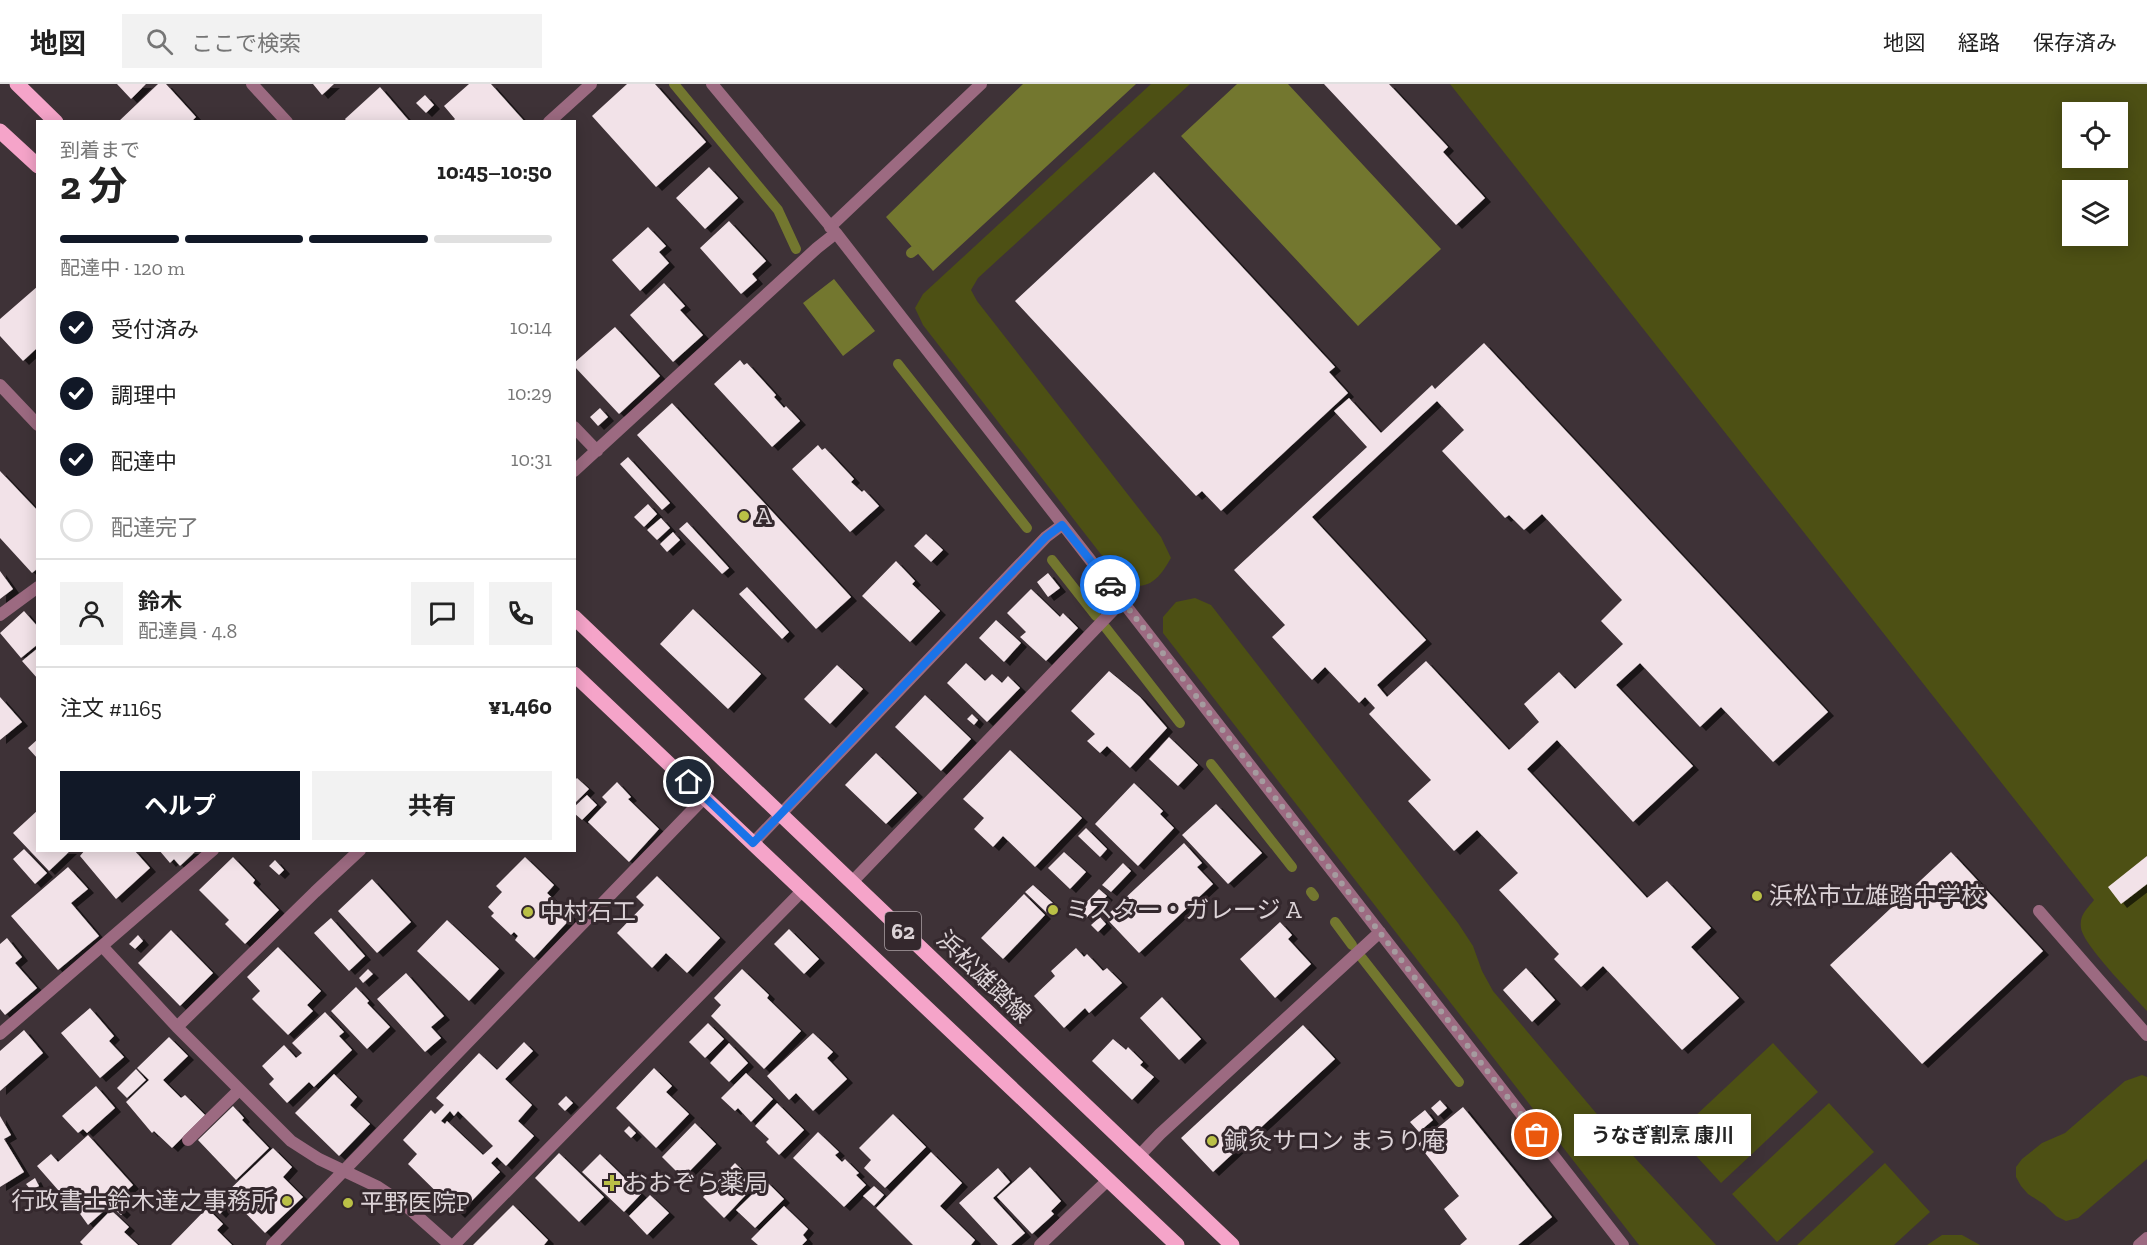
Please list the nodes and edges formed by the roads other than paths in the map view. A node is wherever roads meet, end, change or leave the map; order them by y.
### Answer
1 (17, 84) edge
2 (252, 84) edge
3 (591, 84) edge
4 (712, 84) edge
5 (981, 84) edge
6 (54, 120) edge
7 (286, 120) edge
8 (551, 120) edge
9 (0, 130) edge
10 (36, 164) edge
11 (833, 230) junction
12 (0, 385) edge
13 (36, 423) edge
14 (576, 429) edge
15 (597, 451) junction
16 (576, 469) edge
17 (1062, 525) junction
18 (36, 588) edge
19 (1122, 602) junction
20 (0, 615) edge
21 (576, 619) edge
22 (576, 676) edge
23 (705, 797) junction
24 (781, 814) junction
25 (753, 843) junction
26 (211, 852) edge
27 (358, 852) edge
28 (852, 882) junction
29 (803, 890) junction
30 (2039, 911) dead end
31 (1380, 932) junction
32 (102, 946) junction
33 (177, 1027) junction
34 (0, 1034) edge
35 (2147, 1035) edge
36 (239, 1090) junction
37 (188, 1140) dead end
38 (1139, 1156) junction
39 (343, 1172) junction
40 (1108, 1180) junction
41 (2147, 1238) edge
42 (272, 1245) edge
43 (452, 1245) edge
44 (1040, 1245) edge
45 (1177, 1245) edge
46 (1232, 1245) edge
47 (1623, 1245) edge
48 (2139, 1245) edge

1 - 6 main road
2 - 7 street
3 - 8 street
4 - 11 street
5 - 11 street
9 - 10 main road
11 - 15 street
11 - 17 street
12 - 13 street
14 - 15 street
15 - 16 street
17 - 19 street
17 - 24 street
18 - 20 street
19 - 28 street
19 - 31 street
21 - 24 main road, 浜松雄踏線 / 62
22 - 23 main road, 62
23 - 25 main road, 62
23 - 39 street
24 - 25 street
24 - 28 main road, 浜松雄踏線 / 62
25 - 29 main road, 62
26 - 32 street
27 - 33 street
28 - 38 main road, 浜松雄踏線 / 62
29 - 40 main road, 62
29 - 43 street
30 - 35 street
31 - 38 street
31 - 47 street
32 - 33 street
32 - 34 street
33 - 36 street
36 - 37 street
36 - 39 street
38 - 46 main road, 浜松雄踏線 / 62
39 - 42 street
39 - 43 street
40 - 44 street
40 - 45 main road, 62
41 - 48 street

